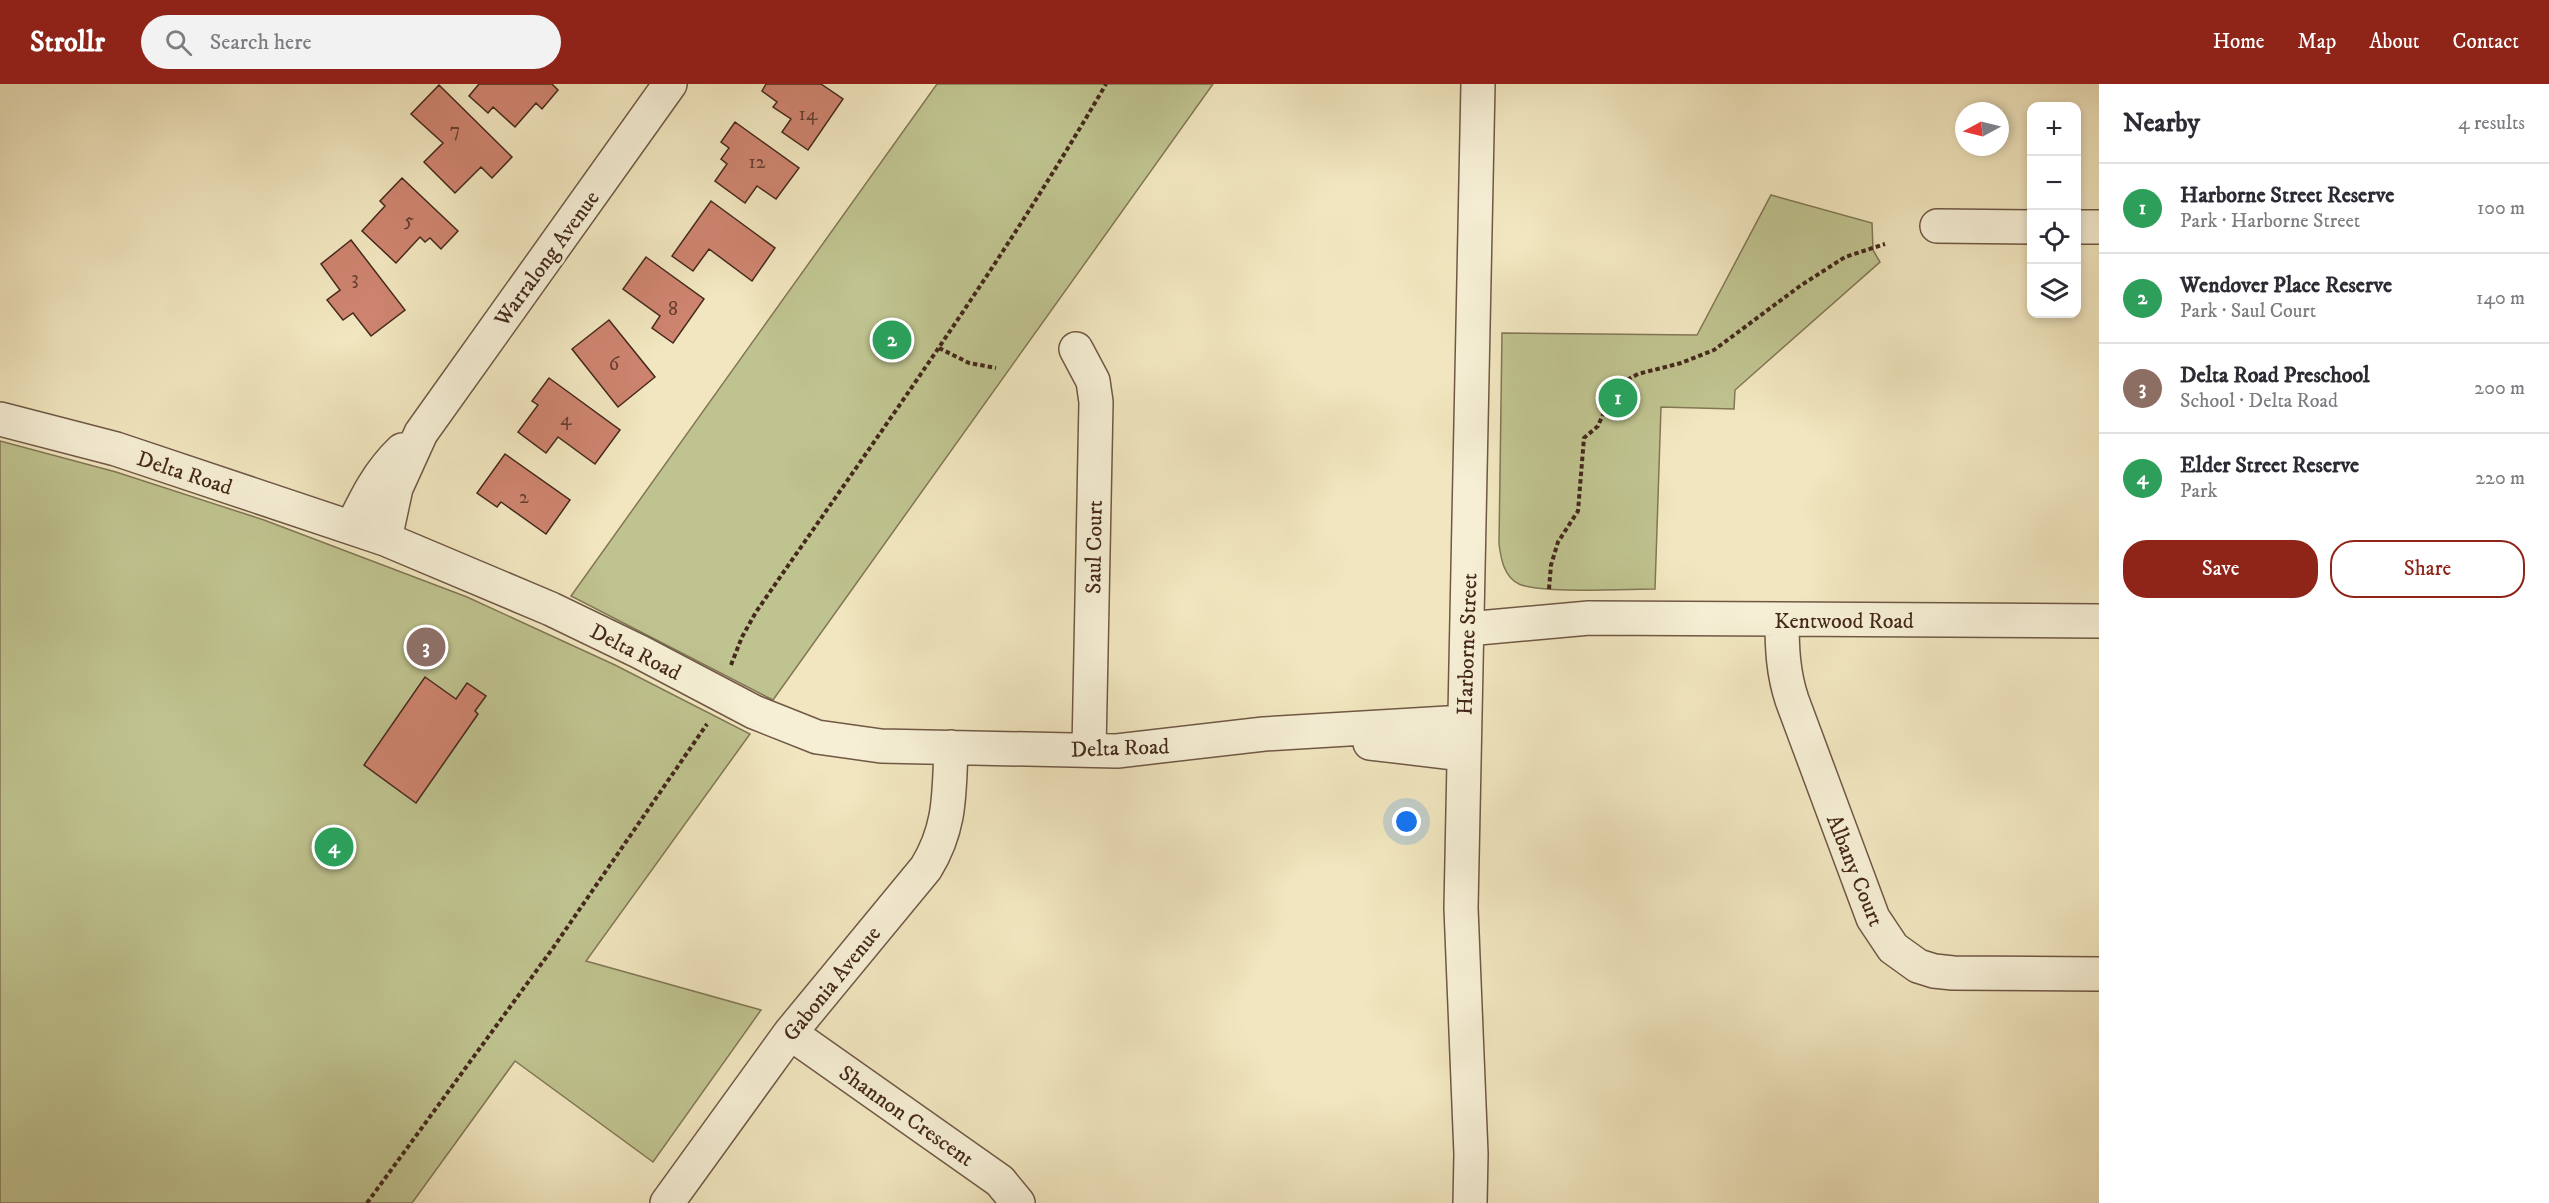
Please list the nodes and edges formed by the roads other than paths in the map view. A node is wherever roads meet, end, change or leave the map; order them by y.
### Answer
1 (670, 84) edge
2 (1478, 84) edge
3 (1937, 226) dead end
4 (2027, 227) edge
5 (2081, 227) edge
6 (2099, 227) edge
7 (1076, 349) dead end
8 (0, 419) edge
9 (421, 433) junction
10 (352, 527) junction
11 (385, 539) junction
12 (1467, 615) junction
13 (1782, 620) junction
14 (2099, 621) edge
15 (1464, 722) junction
16 (1294, 733) junction
17 (951, 747) junction
18 (1089, 750) junction
19 (1463, 754) junction
20 (2099, 974) edge
21 (790, 1033) junction
22 (668, 1203) edge
23 (1018, 1203) edge
24 (1470, 1203) edge

1 - 9 street, Warralong Avenue
2 - 12 street, Harborne Street
3 - 4 street
5 - 6 street
7 - 18 street, Saul Court
8 - 10 street, Delta Road
9 - 10 street, Warralong Avenue
9 - 11 street, Warralong Avenue
10 - 11 street, Delta Road
11 - 17 street, Delta Road
12 - 13 street, Kentwood Road
12 - 15 street, Harborne Street
13 - 14 street, Kentwood Road
13 - 20 street, Albany Court
15 - 16 street, Delta Road
15 - 19 street, Harborne Street
16 - 18 street, Delta Road
16 - 19 street, Delta Road
17 - 18 street, Delta Road
17 - 21 street, Gabonia Avenue
19 - 24 street, Harborne Street
21 - 22 street, Gabonia Avenue
21 - 23 street, Shannon Crescent

